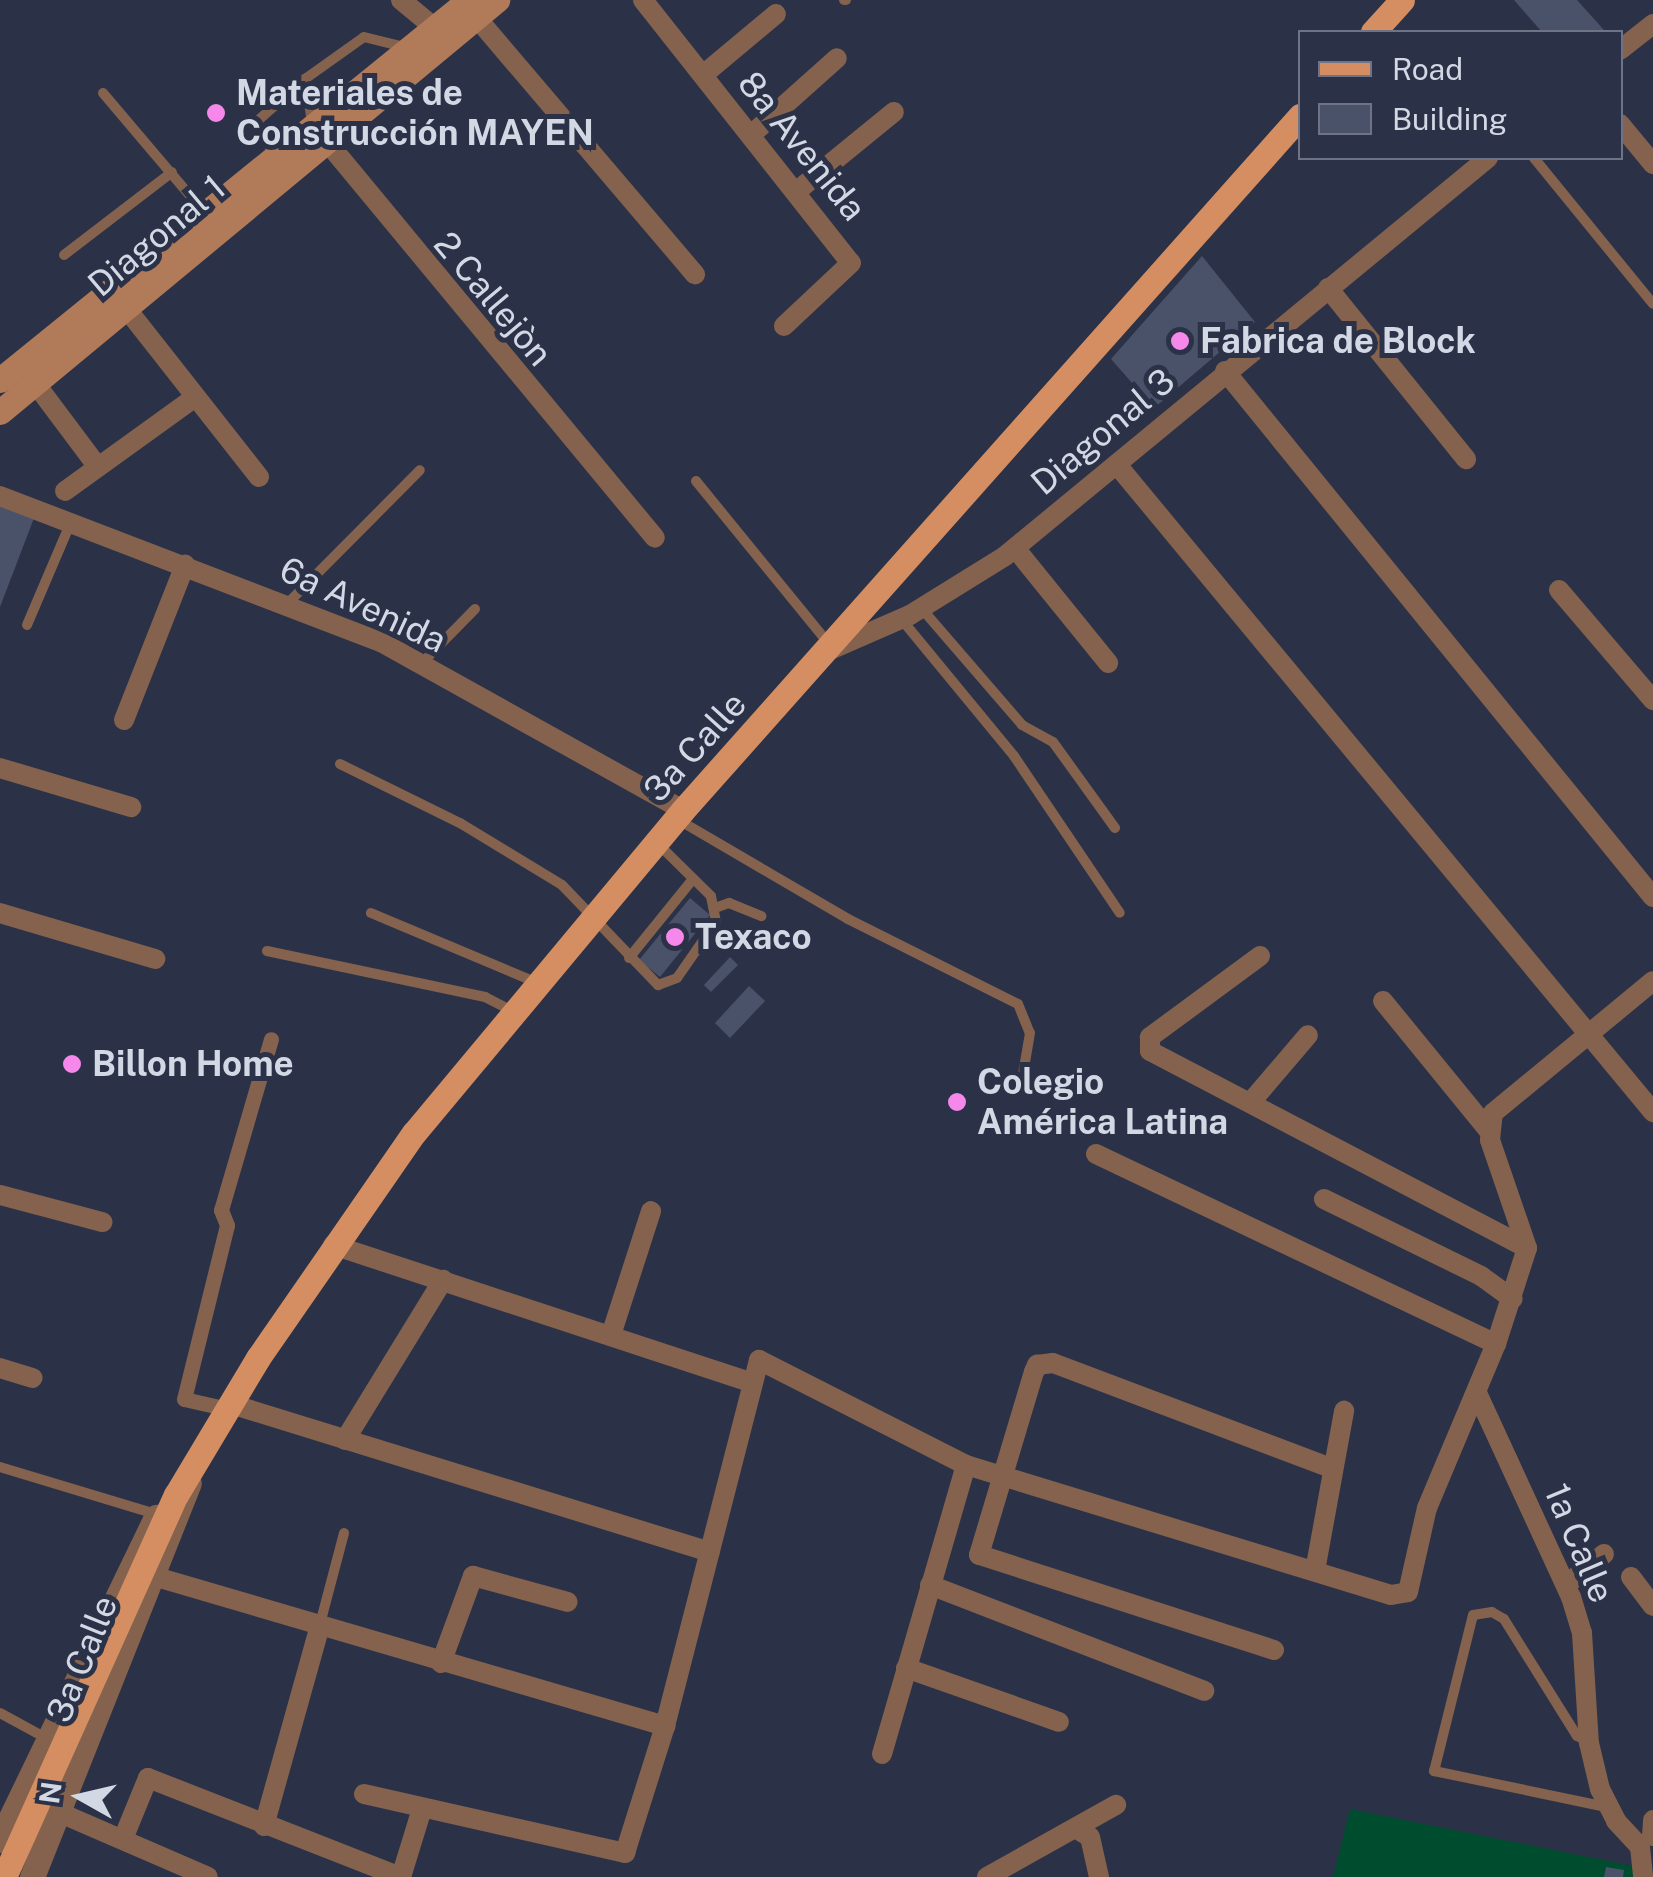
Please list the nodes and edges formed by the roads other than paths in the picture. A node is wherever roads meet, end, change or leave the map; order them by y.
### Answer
1 (401, 0) edge
2 (497, 0) edge
3 (643, 0) edge
4 (1402, 0) edge
5 (472, 9) edge
6 (776, 14) dead end
7 (1653, 24) edge
8 (1375, 30) edge
9 (441, 35) junction
10 (1623, 48) edge
11 (410, 49) junction
12 (837, 58) dead end
13 (703, 75) junction
14 (305, 79) junction
15 (103, 93) dead end
16 (894, 112) dead end
17 (1298, 118) edge
18 (1623, 128) edge
19 (320, 133) junction
20 (752, 135) junction
21 (1486, 160) edge
22 (1536, 160) edge
23 (282, 164) junction
24 (1653, 164) edge
25 (172, 172) junction
26 (797, 191) junction
27 (204, 213) junction
28 (64, 255) dead end
29 (695, 274) dead end
30 (1328, 288) junction
31 (1653, 304) edge
32 (126, 308) junction
33 (784, 326) dead end
34 (1225, 371) junction
35 (0, 380) edge
36 (35, 383) junction
37 (194, 398) junction
38 (0, 412) edge
39 (1466, 459) dead end
40 (97, 466) junction
41 (1118, 466) junction
42 (420, 470) dead end
43 (259, 477) dead end
44 (696, 481) dead end
45 (65, 491) dead end
46 (0, 496) edge
47 (72, 522) junction
48 (655, 538) dead end
49 (1015, 548) junction
50 (185, 565) junction
51 (1559, 590) dead end
52 (288, 603) junction
53 (921, 608) junction
54 (475, 609) dead end
55 (901, 619) junction
56 (27, 624) dead end
57 (832, 649) junction
58 (420, 664) junction
59 (1108, 664) dead end
60 (1653, 700) edge
61 (124, 720) dead end
62 (340, 764) dead end
63 (0, 768) edge
64 (130, 807) dead end
65 (679, 814) junction
66 (1115, 828) dead end
67 (656, 843) junction
68 (693, 878) junction
69 (1653, 897) edge
70 (716, 908) junction
71 (0, 913) edge
72 (370, 913) dead end
73 (1120, 913) dead end
74 (592, 916) junction
75 (762, 916) dead end
76 (267, 951) dead end
77 (1260, 956) dead end
78 (629, 958) junction
79 (155, 959) dead end
80 (1653, 980) edge
81 (536, 982) junction
82 (1383, 1000) dead end
83 (513, 1012) junction
84 (1591, 1033) junction
85 (1308, 1035) dead end
86 (272, 1039) dead end
87 (1023, 1074) dead end
88 (1250, 1103) junction
89 (1653, 1112) edge
90 (1491, 1122) junction
91 (1096, 1154) dead end
92 (0, 1195) edge
93 (1324, 1199) dead end
94 (651, 1211) dead end
95 (102, 1222) dead end
96 (333, 1245) junction
97 (1527, 1248) junction
98 (443, 1280) junction
99 (1513, 1300) junction
100 (612, 1332) junction
101 (1496, 1344) junction
102 (0, 1368) edge
103 (33, 1378) dead end
104 (750, 1382) junction
105 (1477, 1393) junction
106 (230, 1406) junction
107 (1344, 1412) dead end
108 (345, 1440) junction
109 (966, 1465) junction
110 (0, 1467) edge
111 (1334, 1469) junction
112 (190, 1472) junction
113 (1002, 1476) junction
114 (157, 1515) junction
115 (344, 1533) dead end
116 (710, 1552) junction
117 (1604, 1554) dead end
118 (1315, 1571) junction
119 (153, 1576) junction
120 (1631, 1577) dead end
121 (930, 1585) junction
122 (1566, 1585) junction
123 (568, 1602) dead end
124 (1653, 1606) edge
125 (320, 1626) junction
126 (1274, 1650) dead end
127 (441, 1662) junction
128 (906, 1668) junction
129 (1204, 1691) dead end
130 (0, 1712) edge
131 (1059, 1722) dead end
132 (665, 1726) junction
133 (46, 1738) junction
134 (1589, 1743) junction
135 (882, 1754) dead end
136 (364, 1794) dead end
137 (1116, 1804) dead end
138 (1609, 1808) junction
139 (58, 1812) junction
140 (421, 1812) junction
141 (264, 1826) junction
142 (1077, 1829) junction
143 (1648, 1832) edge
144 (123, 1839) junction
145 (0, 1840) edge
146 (1645, 1876) edge
147 (4, 1877) edge
148 (32, 1877) edge
149 (208, 1877) edge
150 (401, 1877) edge
151 (987, 1877) edge
152 (1098, 1877) edge

1 - 9 street
2 - 5 main road, Diagonal 1
3 - 13 street, 8a Avenida
4 - 8 main road
5 - 9 main road, Diagonal 1
5 - 29 street
6 - 13 street
7 - 10 street
9 - 11 main road, Diagonal 1
9 - 19 main road, Diagonal 1
11 - 14 lane
11 - 19 main road, Diagonal 1
12 - 20 street
13 - 20 street, 8a Avenida
14 - 19 lane
14 - 23 lane
15 - 25 lane
16 - 26 street
17 - 57 main road, 3a Calle
18 - 24 street
19 - 23 main road, Diagonal 1
19 - 48 street
20 - 26 street, 8a Avenida
21 - 30 street, Diagonal 3
22 - 31 lane
23 - 27 main road, Diagonal 1
23 - 32 main road, Diagonal 1
25 - 27 lane
25 - 28 lane
26 - 33 street, 8a Avenida
27 - 35 main road, Diagonal 1
30 - 34 street, Diagonal 3
30 - 39 street
32 - 36 main road, Diagonal 1
32 - 37 street
34 - 41 street, Diagonal 3
34 - 69 street
36 - 38 main road, Diagonal 1
36 - 40 street
37 - 40 street
37 - 43 street
40 - 45 street
41 - 49 street, Diagonal 3
41 - 84 street
42 - 52 lane
44 - 57 lane
46 - 47 street, 6a Avenida
47 - 50 street, 6a Avenida
47 - 56 lane
49 - 53 street, Diagonal 3
49 - 59 street
50 - 52 street, 6a Avenida
50 - 61 street
51 - 60 street
52 - 58 street, 6a Avenida
53 - 55 street, Diagonal 3
53 - 66 lane
54 - 58 lane
55 - 57 street, Diagonal 3
55 - 73 lane
57 - 65 main road, 3a Calle
58 - 65 street, 6a Avenida
62 - 74 lane
63 - 64 street
65 - 67 main road, 3a Calle
65 - 87 lane
67 - 68 lane
67 - 74 main road, 3a Calle
68 - 70 lane
68 - 78 lane
70 - 75 lane
70 - 78 lane
71 - 79 street
72 - 81 lane
74 - 78 lane
74 - 81 main road, 3a Calle
76 - 83 lane
77 - 88 street
80 - 84 street
81 - 83 main road, 3a Calle
82 - 90 street
83 - 96 main road, 3a Calle
84 - 89 street
84 - 90 street
85 - 88 street
86 - 106 street
88 - 97 street
90 - 97 street
91 - 101 street
92 - 95 street
93 - 99 street
94 - 100 street
96 - 98 street
96 - 106 main road, 3a Calle
97 - 99 street
98 - 100 street
98 - 108 street
99 - 101 street
100 - 104 street
101 - 105 street
102 - 103 street
104 - 109 street
104 - 116 street
105 - 118 street
105 - 122 street, 1a Calle
106 - 108 street
106 - 112 main road, 3a Calle
107 - 111 street
108 - 116 street
109 - 113 street
109 - 121 street
110 - 114 lane
111 - 113 street
111 - 118 street
112 - 114 street, 3a Calle
112 - 119 street, 3a Calle
112 - 147 main road, 3a Calle
113 - 118 street
113 - 126 street
114 - 133 street, 3a Calle
115 - 125 lane
116 - 132 street
117 - 122 street
119 - 125 street
119 - 139 street, 3a Calle
120 - 124 street
121 - 128 street
121 - 129 street
122 - 134 street, 1a Calle
123 - 127 street
125 - 127 street
125 - 141 street
127 - 132 street
128 - 131 street
128 - 135 street
130 - 133 lane
132 - 140 street
133 - 145 street, 3a Calle
134 - 138 street, 1a Calle
134 - 138 lane
136 - 140 street
137 - 142 street
138 - 143 street, 1a Calle
139 - 144 street
139 - 148 street, 3a Calle
140 - 150 street
141 - 144 street
141 - 150 street
142 - 151 street
142 - 152 street
143 - 146 street
144 - 149 street

